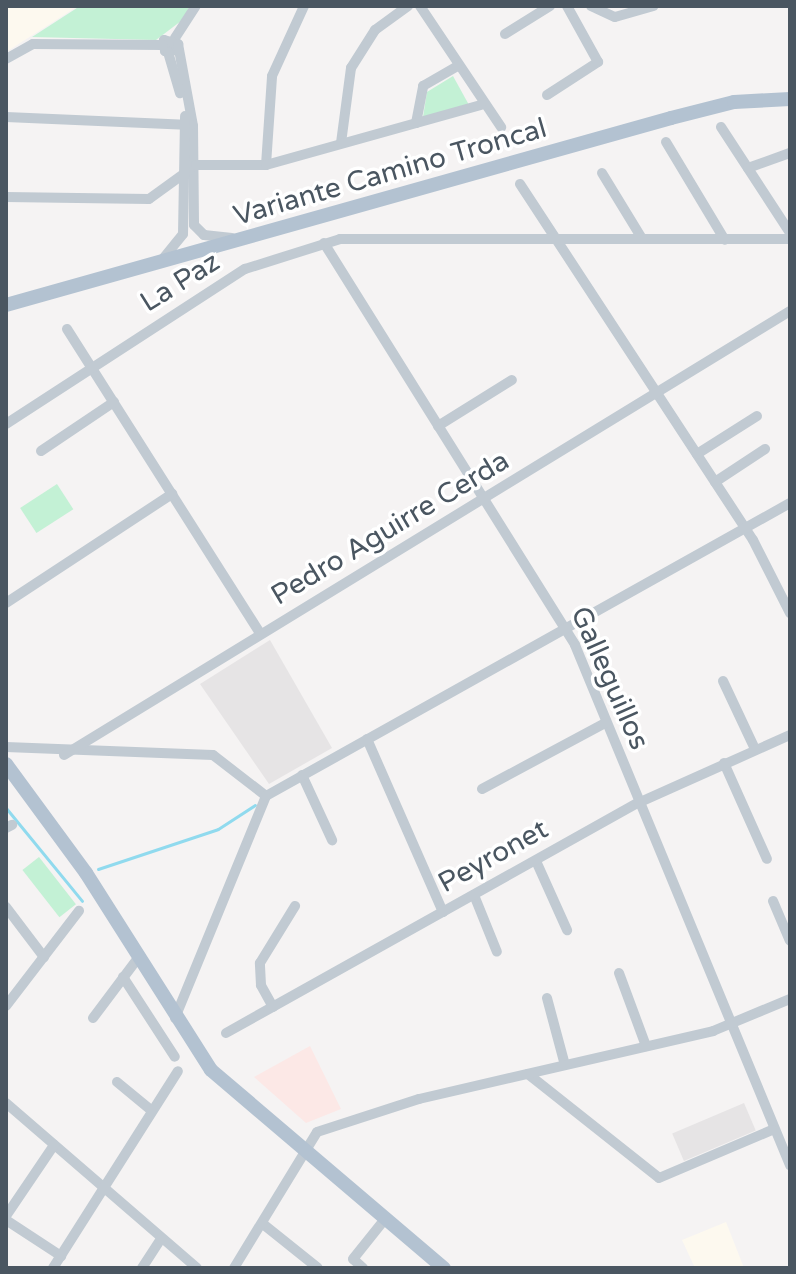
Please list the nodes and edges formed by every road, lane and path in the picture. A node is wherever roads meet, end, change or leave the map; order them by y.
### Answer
1 (196, 6) edge
2 (304, 6) edge
3 (408, 6) edge
4 (420, 6) edge
5 (550, 6) edge
6 (567, 6) edge
7 (591, 6) edge
8 (653, 6) edge
9 (640, 9) edge
10 (505, 34) dead end
11 (171, 46) junction
12 (6, 59) edge
13 (457, 66) junction
14 (547, 95) dead end
15 (790, 99) edge
16 (481, 105) junction
17 (6, 117) edge
18 (416, 123) junction
19 (189, 124) junction
20 (501, 127) dead end
21 (721, 127) dead end
22 (666, 142) dead end
23 (341, 143) junction
24 (790, 153) edge
25 (196, 165) junction
26 (266, 165) junction
27 (748, 168) junction
28 (602, 173) dead end
29 (187, 178) junction
30 (520, 184) dead end
31 (6, 197) edge
32 (189, 220) junction
33 (790, 233) edge
34 (258, 237) junction
35 (641, 237) junction
36 (555, 238) junction
37 (790, 239) edge
38 (725, 240) junction
39 (324, 243) junction
40 (149, 269) junction
41 (6, 305) edge
42 (790, 311) edge
43 (67, 329) dead end
44 (91, 367) junction
45 (512, 380) dead end
46 (657, 392) junction
47 (114, 402) junction
48 (757, 416) dead end
49 (6, 424) edge
50 (438, 426) junction
51 (765, 449) dead end
52 (41, 451) dead end
53 (697, 454) junction
54 (715, 482) junction
55 (172, 494) junction
56 (485, 501) junction
57 (790, 503) edge
58 (744, 527) junction
59 (6, 603) edge
60 (790, 613) edge
61 (566, 628) junction
62 (260, 633) junction
63 (723, 681) dead end
64 (605, 723) junction
65 (790, 735) edge
66 (367, 739) junction
67 (6, 747) edge
68 (755, 749) junction
69 (64, 755) junction
70 (724, 763) junction
71 (6, 764) edge
72 (302, 775) junction
73 (482, 789) dead end
74 (266, 796) junction
75 (638, 803) junction
76 (332, 840) dead end
77 (767, 859) dead end
78 (536, 861) junction
79 (474, 895) junction
80 (773, 901) dead end
81 (295, 906) dead end
82 (6, 907) edge
83 (79, 911) dead end
84 (443, 912) junction
85 (567, 930) dead end
86 (790, 941) edge
87 (497, 952) dead end
88 (44, 957) junction
89 (138, 958) junction
90 (619, 973) dead end
91 (123, 977) junction
92 (547, 998) dead end
93 (790, 999) edge
94 (6, 1006) edge
95 (273, 1007) junction
96 (93, 1018) dead end
97 (175, 1018) junction
98 (728, 1025) junction
99 (226, 1033) dead end
100 (646, 1046) junction
101 (175, 1057) dead end
102 (565, 1065) junction
103 (178, 1071) dead end
104 (528, 1074) junction
105 (117, 1082) dead end
106 (8, 1110) edge
107 (152, 1111) junction
108 (772, 1130) junction
109 (54, 1145) junction
110 (304, 1150) junction
111 (790, 1165) edge
112 (104, 1190) junction
113 (6, 1218) edge
114 (385, 1219) junction
115 (263, 1224) junction
116 (161, 1239) junction
117 (61, 1256) junction
118 (53, 1268) edge
119 (142, 1268) edge
120 (197, 1268) edge
121 (234, 1268) edge
122 (318, 1268) edge
123 (363, 1268) edge
124 (444, 1268) edge

1 - 11 street
2 - 26 street
3 - 23 street
4 - 13 street
5 - 10 street
6 - 14 street
7 - 9 street
8 - 9 street
11 - 12 street
11 - 19 street
13 - 16 street
13 - 18 street
15 - 34 main road, Variante Camino Troncal
16 - 18 street
16 - 20 street
17 - 19 street
18 - 23 street
19 - 25 street
19 - 29 street
21 - 27 street
22 - 38 street
23 - 26 street
24 - 27 street
25 - 26 street
25 - 29 street
25 - 32 street
27 - 33 street
28 - 35 street
29 - 31 street
29 - 32 street
30 - 36 street
32 - 34 street
32 - 40 street
34 - 40 main road, Variante Camino Troncal
35 - 36 street, La Paz
35 - 38 street, La Paz
36 - 39 street, La Paz
36 - 46 street
37 - 38 street, La Paz
39 - 44 street, La Paz
39 - 50 street, Galleguillos
40 - 41 main road, Variante Camino Troncal
42 - 46 street, Pedro Aguirre Cerda
43 - 44 street
44 - 47 street
44 - 49 street, La Paz
45 - 50 street
46 - 53 street
46 - 56 street, Pedro Aguirre Cerda
47 - 52 street
47 - 55 street
48 - 53 street
50 - 56 street, Galleguillos
51 - 54 street
53 - 54 street
54 - 58 street
55 - 59 street
55 - 62 street
56 - 61 street, Galleguillos
56 - 62 street, Pedro Aguirre Cerda
57 - 58 street
58 - 60 street
58 - 61 street
61 - 64 street, Galleguillos
61 - 66 street
62 - 69 street, Pedro Aguirre Cerda
63 - 68 street
64 - 73 street
64 - 75 street, Galleguillos
65 - 68 street, Peyronet
66 - 72 street
66 - 84 street
67 - 69 street
68 - 70 street, Peyronet
69 - 74 street
70 - 75 street, Peyronet
70 - 77 street
71 - 89 main road
72 - 74 street
72 - 76 street
74 - 97 street
75 - 78 street, Peyronet
75 - 98 street, Galleguillos
78 - 79 street, Peyronet
78 - 85 street
79 - 84 street, Peyronet
79 - 87 street
80 - 86 street
81 - 95 street
82 - 88 street
83 - 88 street
84 - 95 street, Peyronet
88 - 94 street
89 - 91 street
89 - 97 main road
90 - 100 street
91 - 96 street
91 - 101 street
92 - 102 street
93 - 98 street
95 - 99 street, Peyronet
97 - 110 main road
98 - 100 street
98 - 108 street, Galleguillos
100 - 102 street
102 - 104 street
103 - 107 street
104 - 108 street
104 - 110 street
105 - 107 street
106 - 109 street
107 - 112 street
108 - 111 street, Galleguillos
109 - 112 street
109 - 113 street
110 - 114 main road
110 - 115 street
112 - 116 street
112 - 117 street
113 - 117 street
114 - 123 street
114 - 124 main road
115 - 121 street
115 - 122 street
116 - 119 street
116 - 120 street
117 - 118 street

